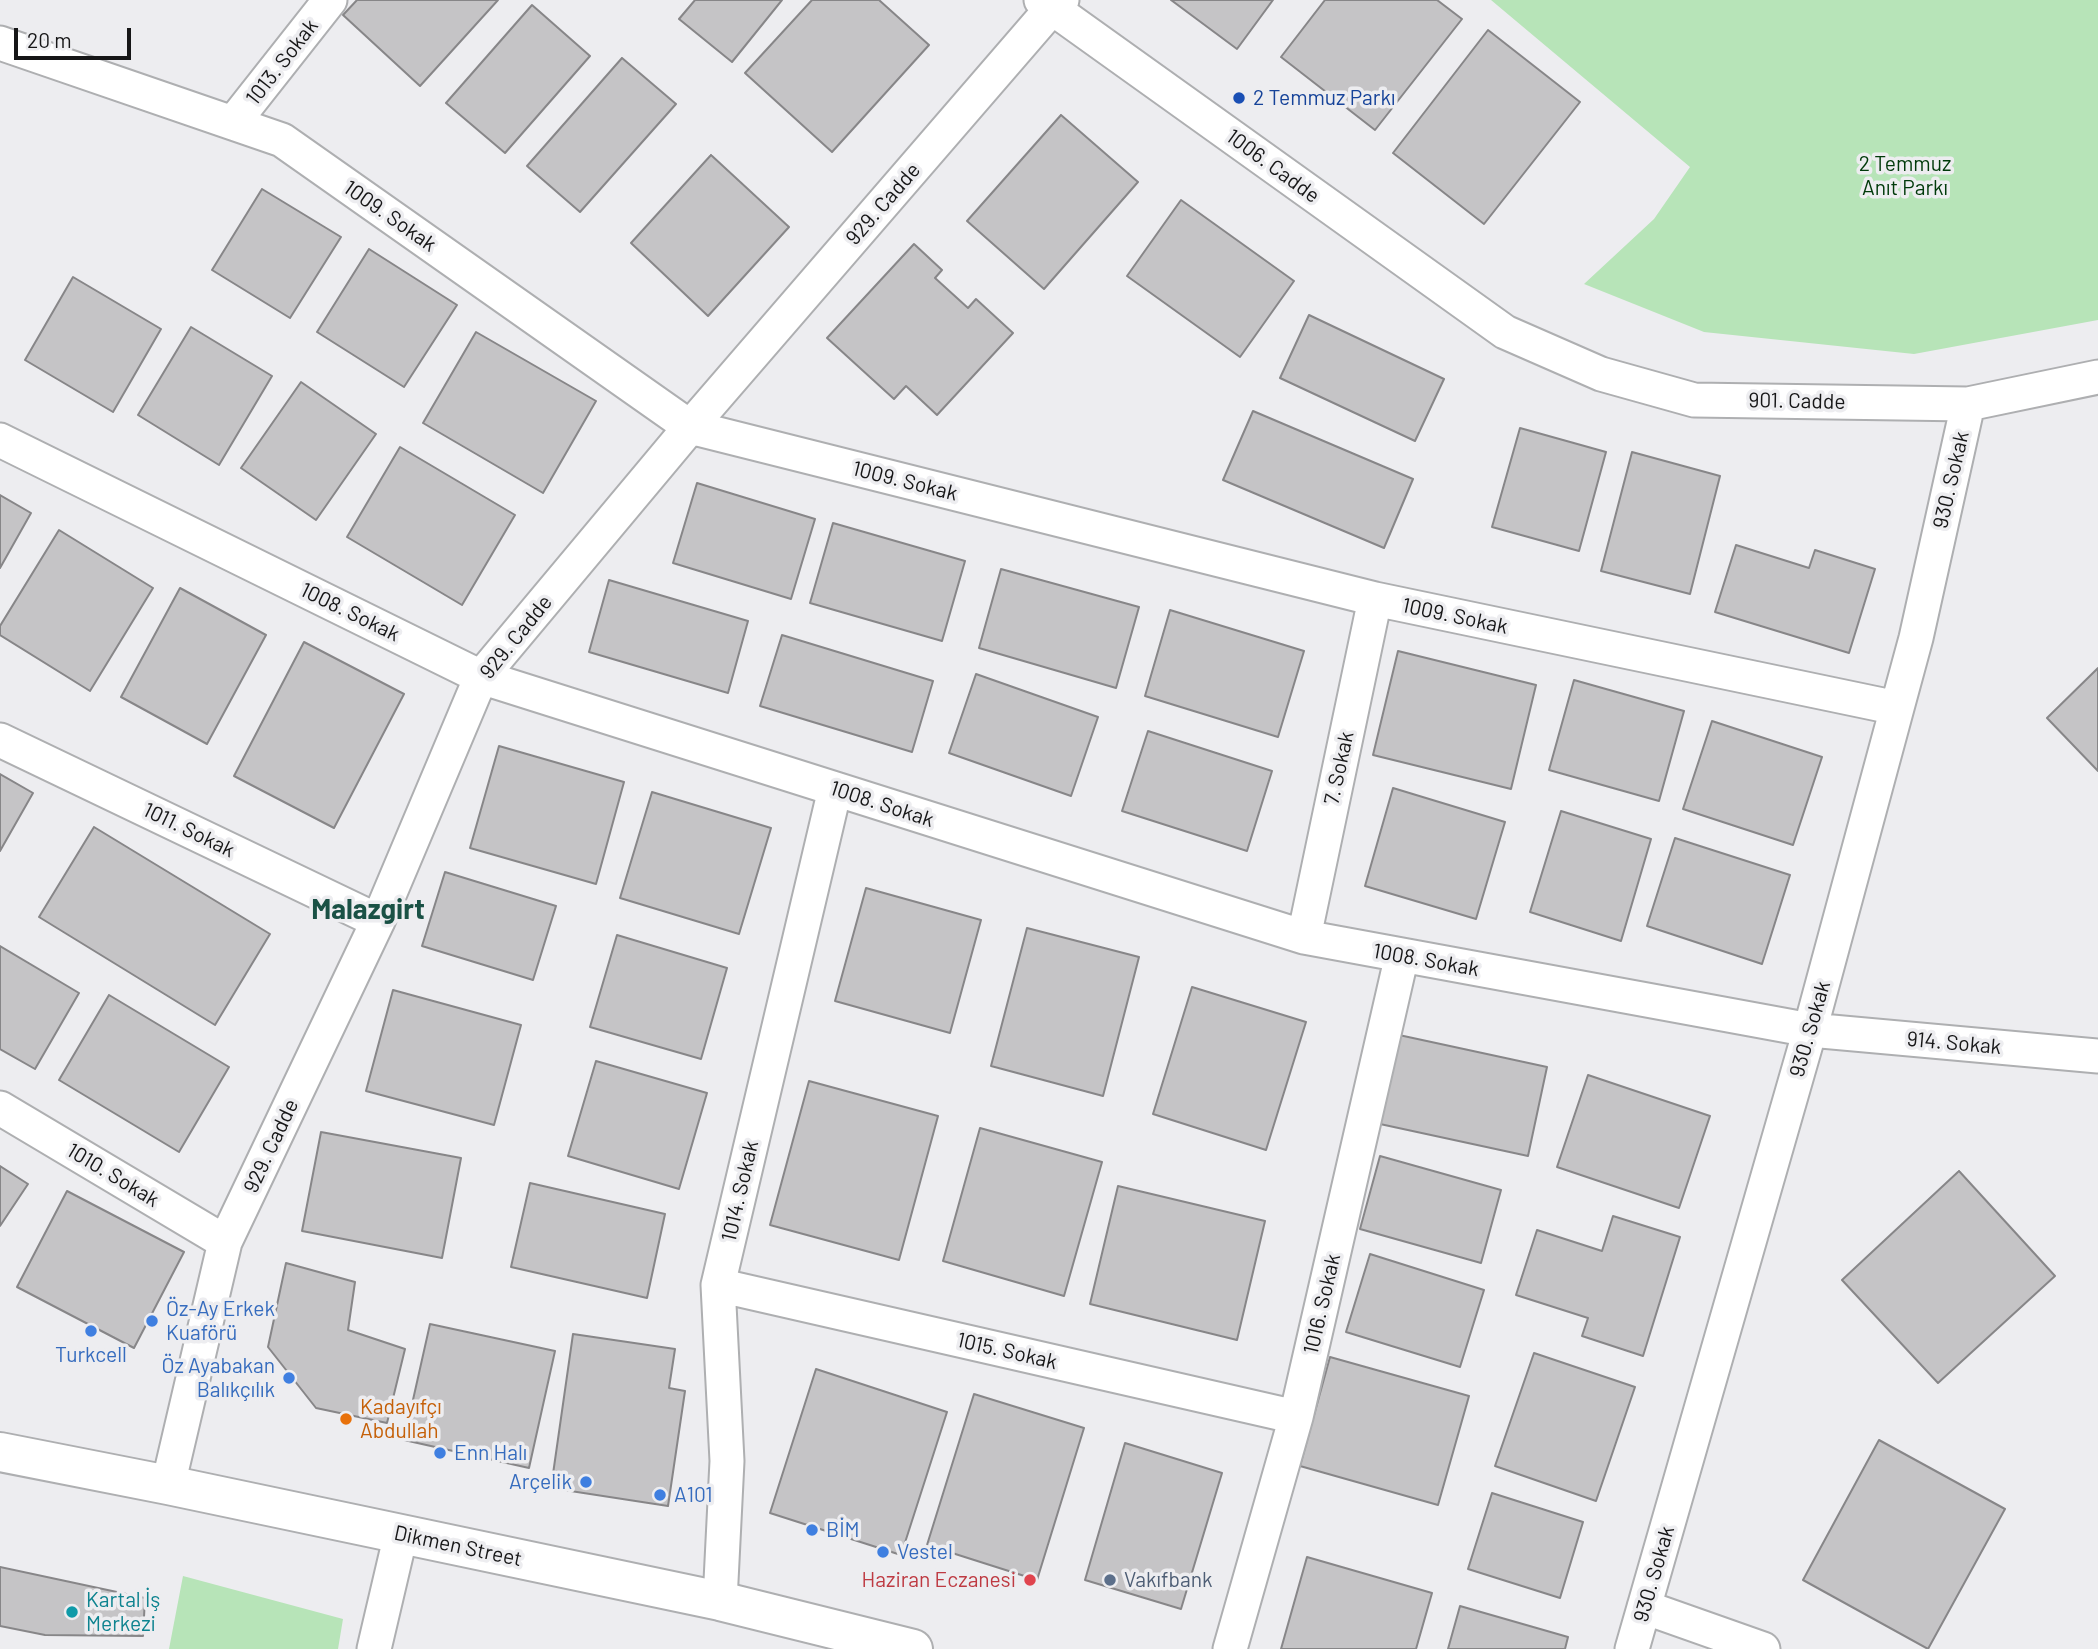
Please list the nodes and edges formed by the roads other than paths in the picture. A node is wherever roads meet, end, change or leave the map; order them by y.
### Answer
1 (330, 0) edge
2 (1052, 3) edge
3 (0, 43) edge
4 (233, 123) junction
5 (1505, 332) joint
6 (2098, 377) edge
7 (1968, 404) junction
8 (690, 427) junction
9 (0, 440) edge
10 (1375, 599) junction
11 (481, 677) junction
12 (1898, 708) junction
13 (0, 740) edge
14 (835, 789) junction
15 (378, 921) junction
16 (1304, 937) junction
17 (1402, 956) junction
18 (1810, 1030) junction
19 (2098, 1056) edge
20 (0, 1108) edge
21 (225, 1242) junction
22 (718, 1285) junction
23 (1296, 1417) junction
24 (0, 1452) edge
25 (168, 1485) junction
26 (401, 1534) junction
27 (720, 1601) junction
28 (1644, 1607) junction
29 (374, 1649) edge
30 (913, 1649) edge
31 (1230, 1649) edge
32 (1632, 1649) edge
33 (1763, 1649) edge

1 - 4 street, 1013. Sokak
2 - 5 street, 1006. Cadde
2 - 8 street, 929. Cadde
3 - 4 street, 1009. Sokak
4 - 8 street, 1009. Sokak
5 - 7 street, 901. Cadde
6 - 7 street, 901. Cadde
7 - 12 street, 930. Sokak
8 - 10 street, 1009. Sokak
8 - 11 street, 929. Cadde
9 - 11 street, 1008. Sokak
10 - 12 street, 1009. Sokak
10 - 16 street, 7. Sokak
11 - 14 street, 1008. Sokak
11 - 15 street, 929. Cadde
12 - 18 street, 930. Sokak
13 - 15 street, 1011. Sokak
14 - 16 street, 1008. Sokak
14 - 22 street, 1014. Sokak
15 - 21 street, 929. Cadde
16 - 17 street, 1008. Sokak
17 - 18 street, 1008. Sokak
17 - 23 street, 1016. Sokak
18 - 19 street, 914. Sokak
18 - 28 street, 930. Sokak
20 - 21 street, 1010. Sokak
21 - 25 street, 929. Cadde
22 - 23 street, 1015. Sokak
22 - 27 street, 1014. Sokak
23 - 31 street, 1016. Sokak
24 - 25 main road, Dikmen Street
25 - 26 main road, Dikmen Street
26 - 27 main road, Dikmen Street
26 - 29 street
27 - 30 main road, Dikmen Street
28 - 32 street, 930. Sokak
28 - 33 street

